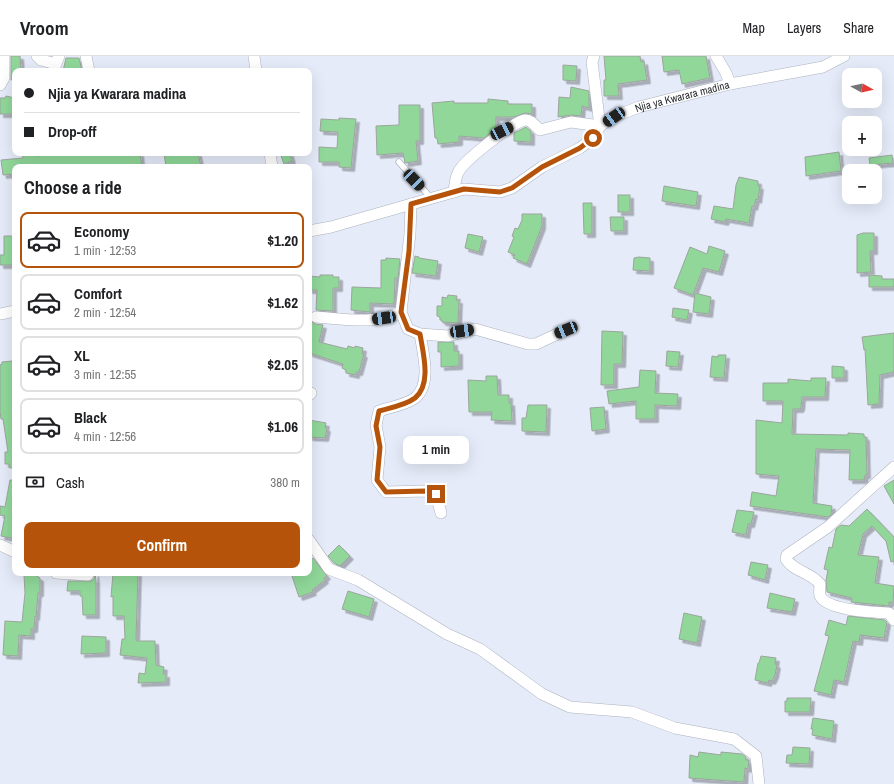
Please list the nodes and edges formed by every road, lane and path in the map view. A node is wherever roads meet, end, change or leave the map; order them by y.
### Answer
1 (4, 56) edge
2 (36, 56) edge
3 (59, 56) edge
4 (86, 56) edge
5 (254, 56) edge
6 (594, 56) edge
7 (716, 56) edge
8 (844, 56) edge
9 (88, 68) edge
10 (256, 68) edge
11 (730, 84) junction
12 (0, 85) edge
13 (600, 126) junction
14 (399, 162) dead end
15 (454, 192) junction
16 (431, 198) junction
17 (411, 204) junction
18 (312, 231) edge
19 (12, 312) edge
20 (401, 312) junction
21 (0, 314) edge
22 (316, 317) dead end
23 (566, 330) dead end
24 (420, 334) junction
25 (894, 467) edge
26 (441, 513) dead end
27 (312, 544) edge
28 (0, 545) edge
29 (12, 551) edge
30 (894, 620) edge
31 (759, 784) edge

1 - 12 street
2 - 3 street
4 - 9 street
5 - 10 street
6 - 13 street
7 - 11 street
8 - 11 street, Njia ya Kwarara madina
11 - 13 street, Njia ya Kwarara madina
13 - 15 street, Njia ya Kwarara madina
13 - 15 street
14 - 16 lane
15 - 16 street, Njia ya Kwarara madina
16 - 17 street, Njia ya Kwarara madina
17 - 18 street, Njia ya Kwarara madina
17 - 20 street
19 - 21 street
20 - 22 street
20 - 24 street
23 - 24 street
24 - 26 street
25 - 30 street
27 - 31 street
28 - 29 street

